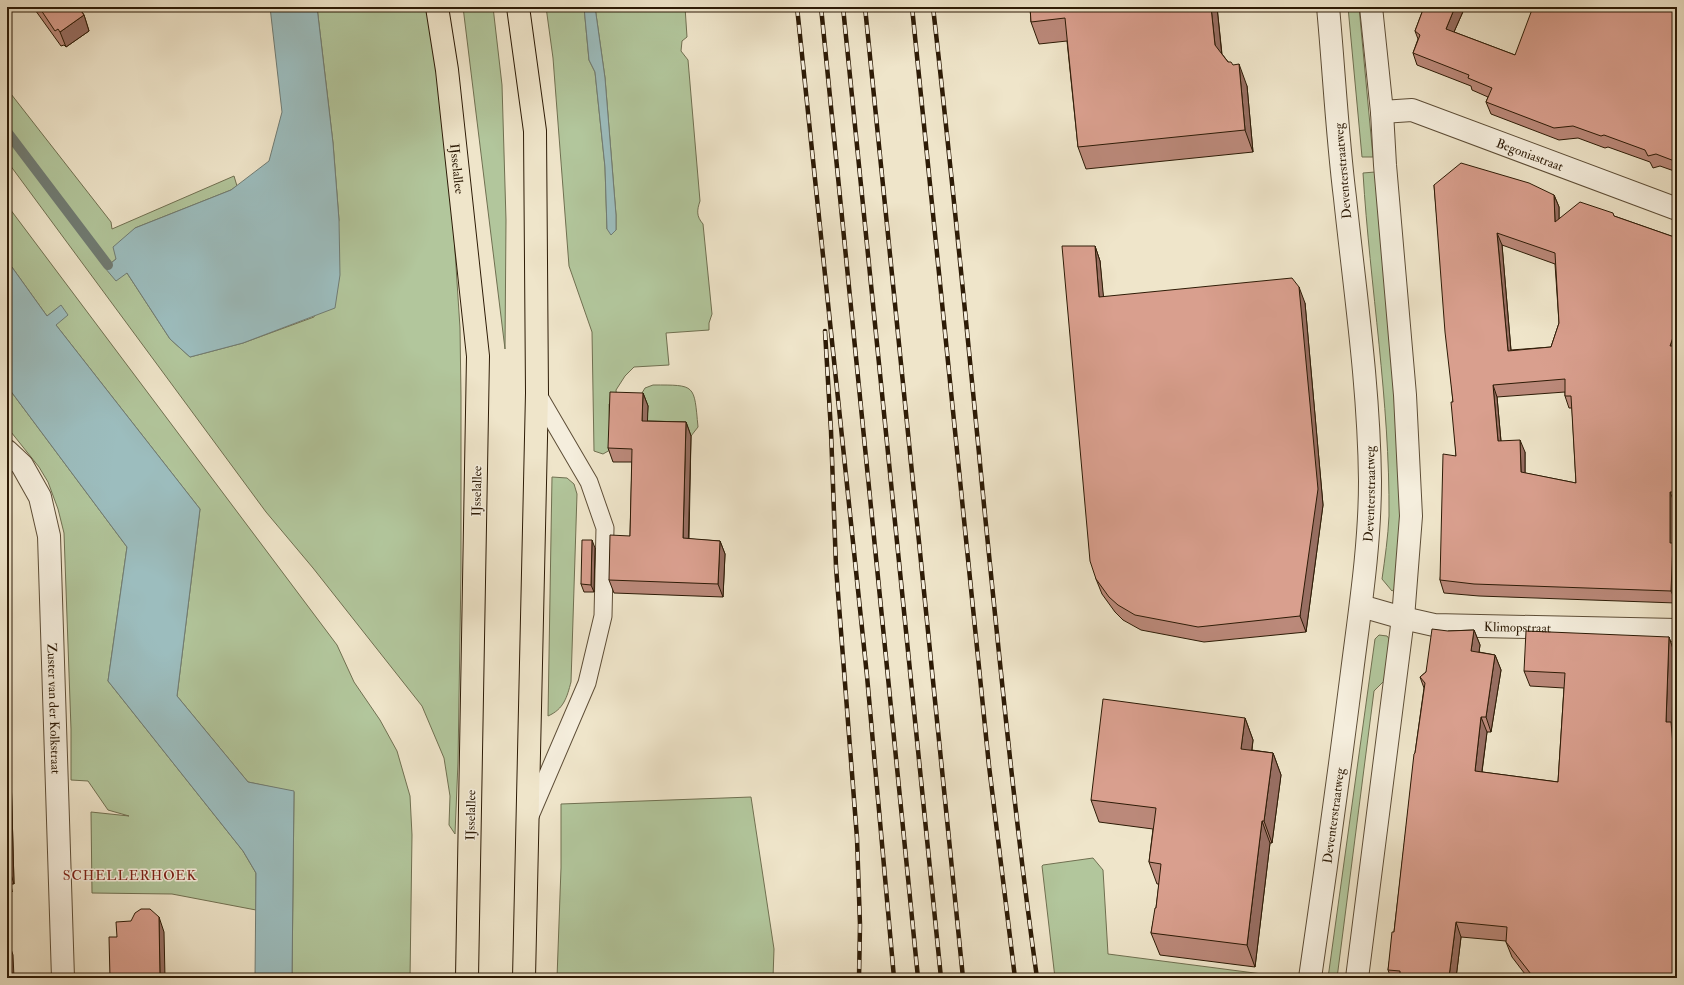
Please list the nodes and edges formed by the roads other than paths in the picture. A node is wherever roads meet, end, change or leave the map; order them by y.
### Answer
1 (437, 7) edge
2 (518, 7) edge
3 (1328, 7) edge
4 (1372, 7) edge
5 (1382, 112) junction
6 (1677, 208) edge
7 (537, 393) junction
8 (7, 451) edge
9 (1361, 606) junction
10 (1402, 618) junction
11 (1677, 630) edge
12 (527, 822) junction
13 (63, 978) edge
14 (467, 978) edge
15 (524, 978) edge
16 (1310, 978) edge
17 (1357, 978) edge

1 - 14 main road, IJsselallee
2 - 7 main road
3 - 9 street, Deventerstraatweg
4 - 5 street
5 - 6 street, Begoniastraat
5 - 10 street
7 - 12 main road
7 - 12 lane
8 - 13 street, Zuster van der Kolkstraat
9 - 10 street, Klimopstraat
9 - 16 street, Deventerstraatweg
10 - 11 street, Klimopstraat
10 - 17 street
12 - 15 main road

